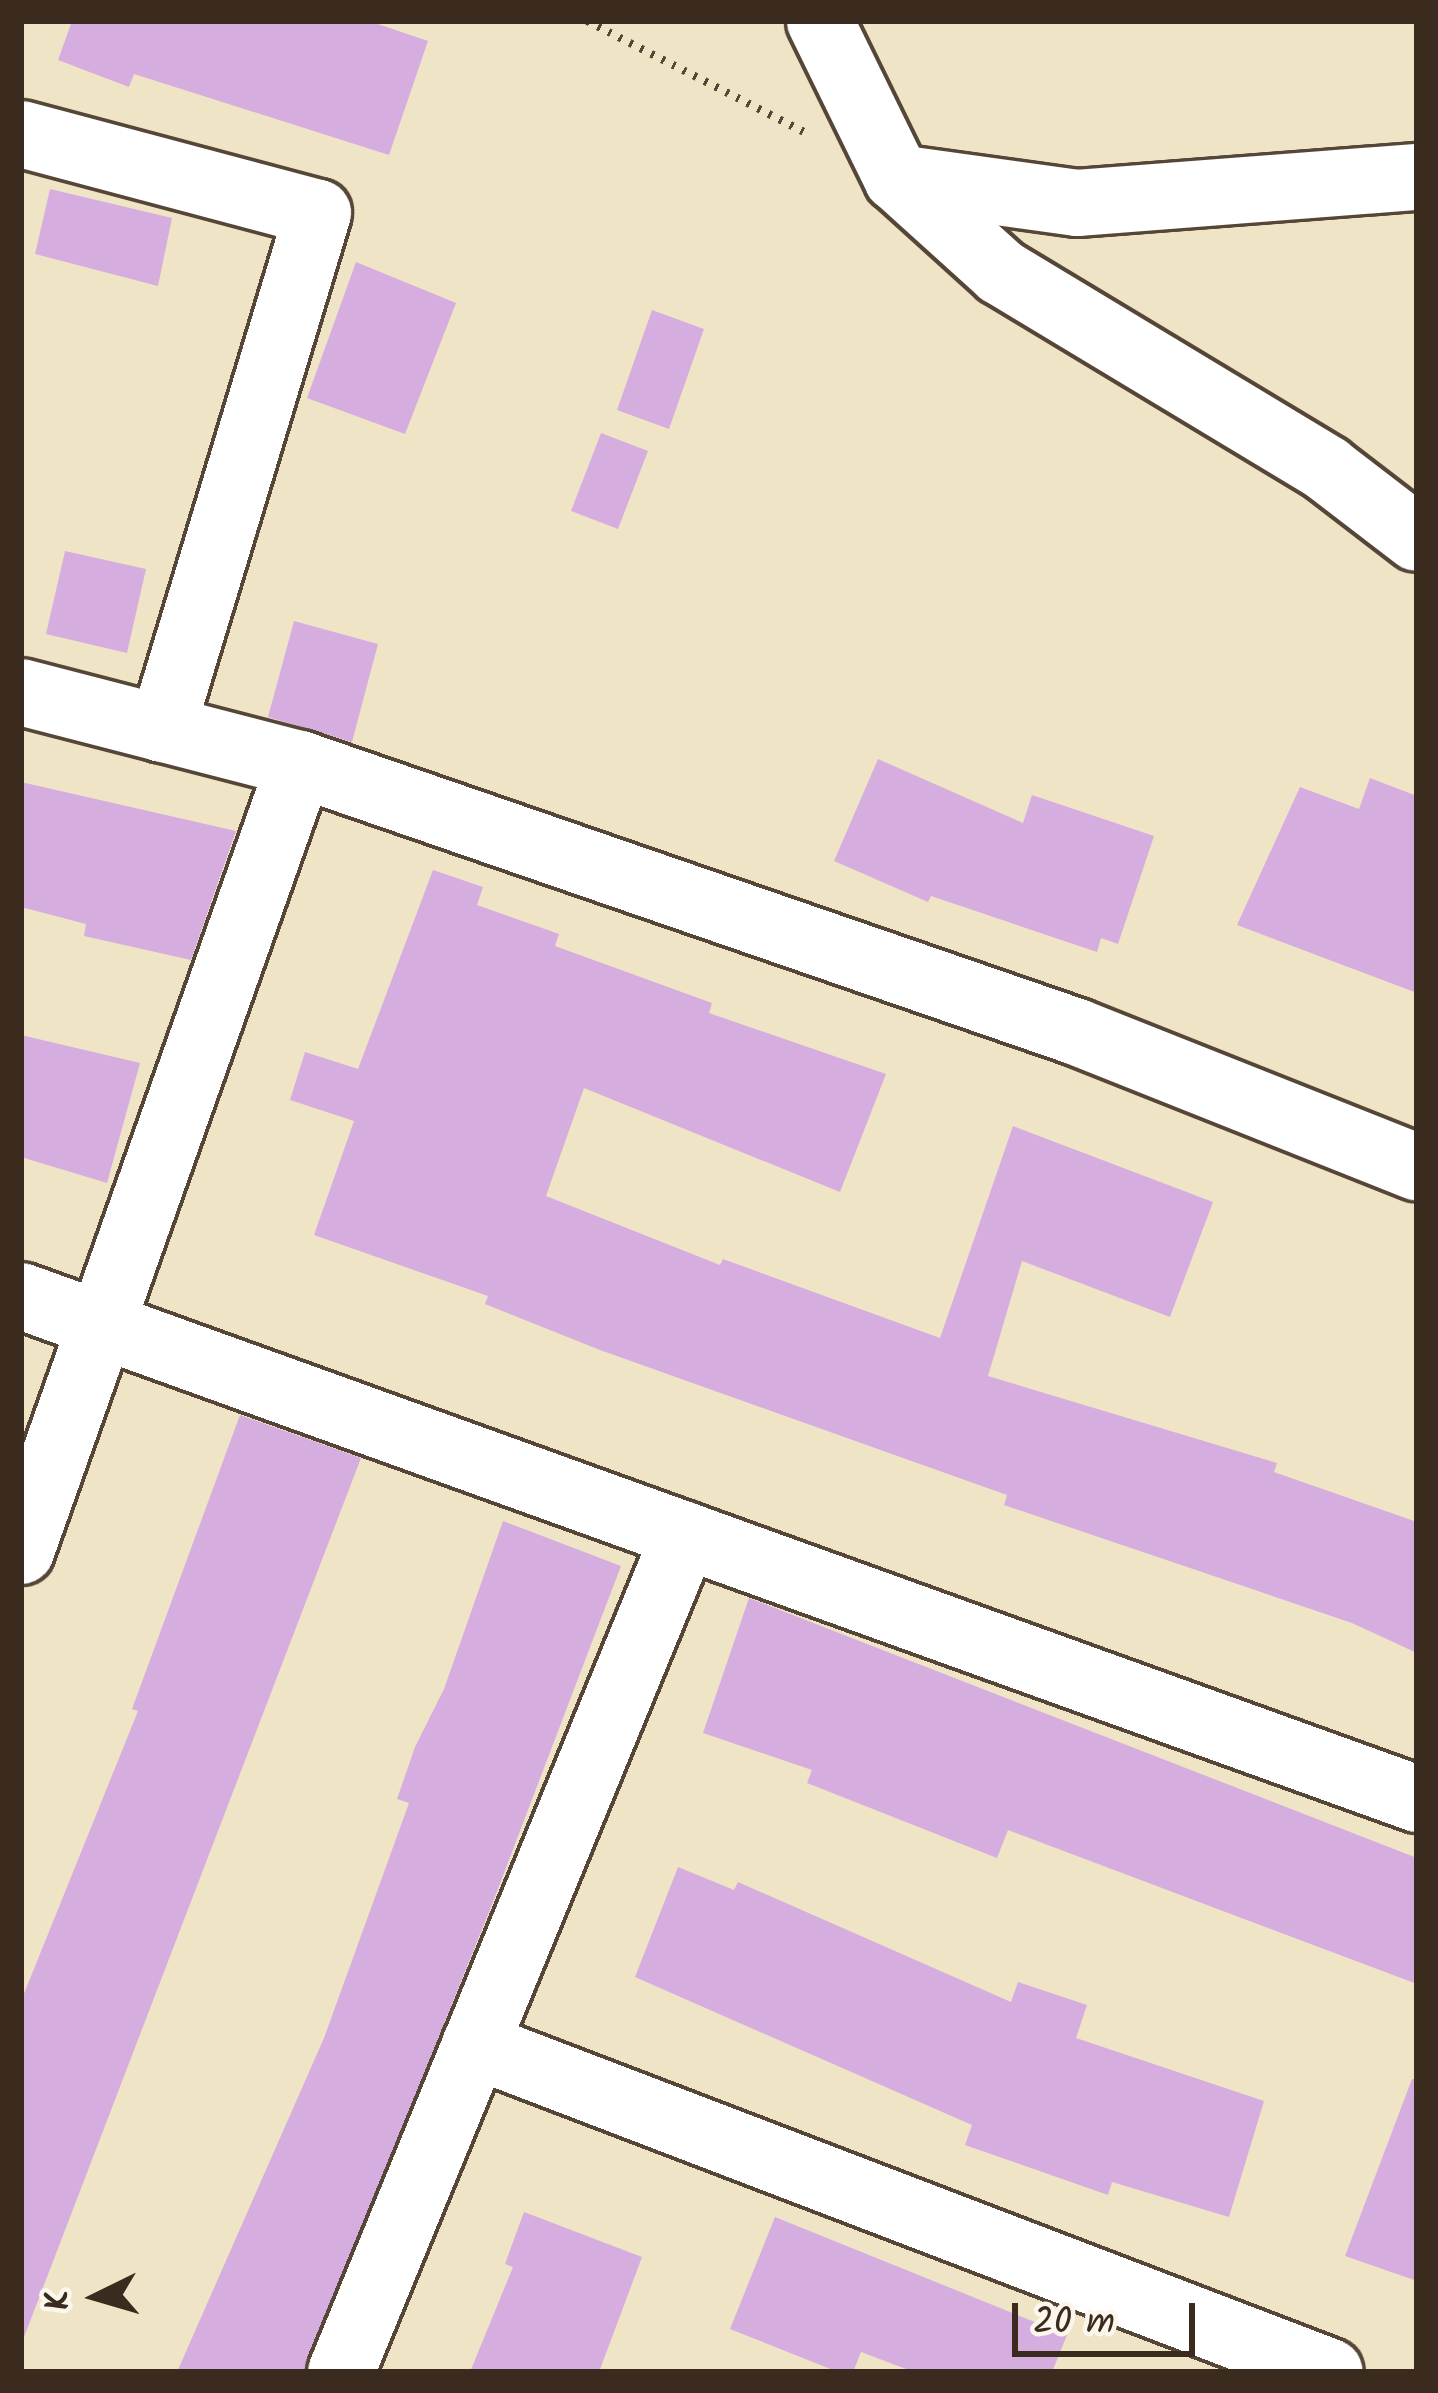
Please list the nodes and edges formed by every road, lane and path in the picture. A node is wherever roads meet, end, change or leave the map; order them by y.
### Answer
1 (587, 21) edge
2 (820, 21) edge
3 (21, 134) edge
4 (1417, 177) edge
5 (897, 178) junction
6 (1417, 538) edge
7 (21, 692) edge
8 (162, 729) junction
9 (299, 764) junction
10 (1417, 1167) edge
11 (21, 1296) edge
12 (103, 1320) junction
13 (685, 1535) junction
14 (21, 1551) edge
15 (1417, 1799) edge
16 (476, 2045) junction
17 (341, 2372) edge
18 (1330, 2372) edge

1 - 5 path
2 - 5 street
3 - 8 street
4 - 5 street
5 - 6 street
7 - 8 street
8 - 9 street
9 - 10 street
9 - 12 street
11 - 12 street
12 - 13 street
12 - 14 street
13 - 15 street
13 - 16 street
16 - 17 street
16 - 18 street

